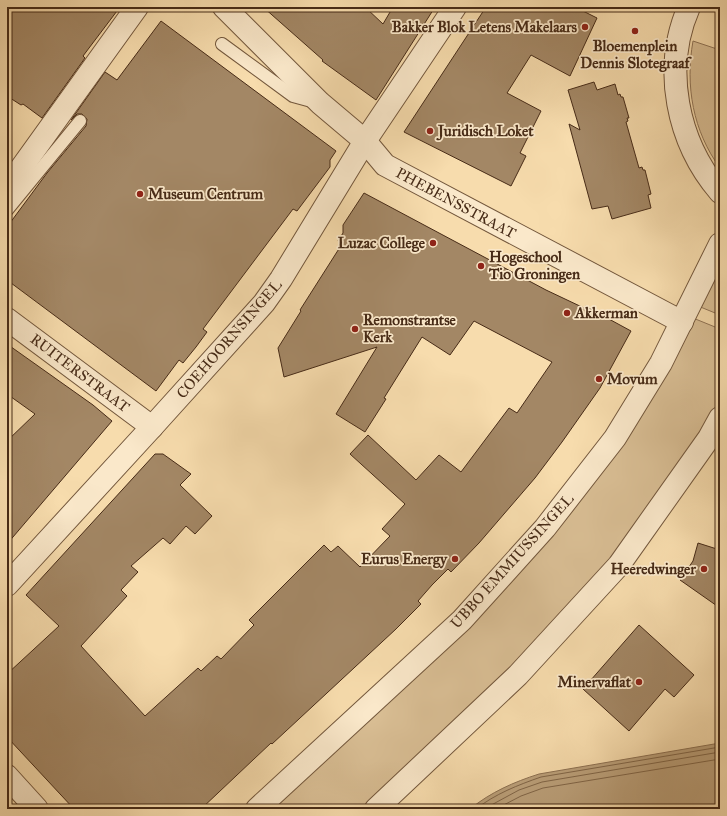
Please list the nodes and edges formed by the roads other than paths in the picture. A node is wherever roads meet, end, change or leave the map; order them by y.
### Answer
1 (137, 7) edge
2 (224, 7) edge
3 (454, 7) edge
4 (690, 7) edge
5 (222, 44) dead end
6 (320, 103) junction
7 (80, 121) dead end
8 (366, 141) junction
9 (720, 192) edge
10 (7, 199) edge
11 (7, 210) edge
12 (720, 244) edge
13 (7, 319) edge
14 (682, 322) junction
15 (720, 418) edge
16 (152, 427) junction
17 (7, 585) edge
18 (7, 776) edge
19 (37, 809) edge
20 (257, 809) edge
21 (376, 809) edge

1 - 10 street
2 - 6 street, PHEBENSSTRAAT
3 - 8 street, COEHOORNSINGEL
4 - 9 street
5 - 6 lane
6 - 8 street, PHEBENSSTRAAT
7 - 11 lane
8 - 14 street, PHEBENSSTRAAT
8 - 16 street, COEHOORNSINGEL
12 - 14 street, UBBO EMMIUSSINGEL
13 - 16 street, RUITERSTRAAT
14 - 20 street, UBBO EMMIUSSINGEL
15 - 21 street
16 - 17 street, COEHOORNSINGEL
18 - 19 street

